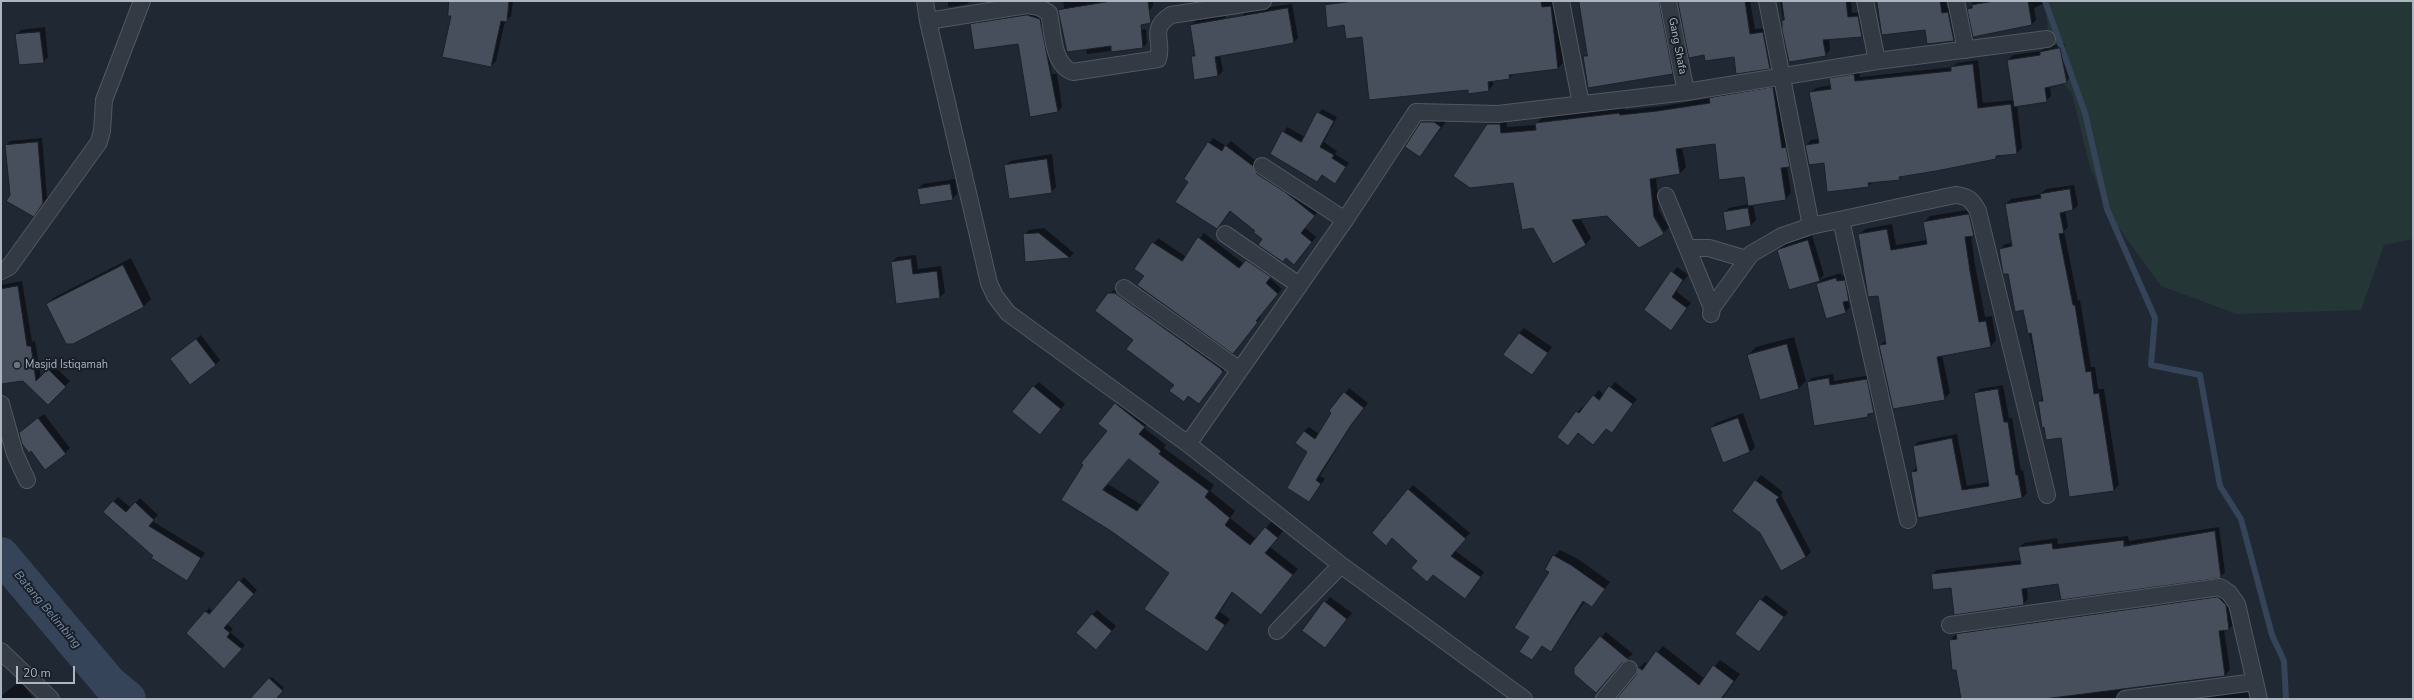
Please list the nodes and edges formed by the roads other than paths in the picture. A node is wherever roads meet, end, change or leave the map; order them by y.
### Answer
1 (142, 1) edge
2 (925, 1) edge
3 (1263, 1) edge
4 (1561, 1) edge
5 (1668, 1) edge
6 (1767, 1) edge
7 (1866, 1) edge
8 (1956, 1) edge
9 (928, 20) junction
10 (2046, 39) dead end
11 (1966, 50) junction
12 (1878, 62) junction
13 (1783, 76) junction
14 (1686, 92) junction
15 (1581, 104) junction
16 (1262, 166) dead end
17 (1666, 196) dead end
18 (1345, 220) junction
19 (1841, 220) junction
20 (1811, 226) junction
21 (1225, 234) dead end
22 (1688, 248) junction
23 (1746, 259) junction
24 (1, 271) edge
25 (1299, 285) junction
26 (1124, 288) dead end
27 (1240, 370) junction
28 (1, 404) edge
29 (1188, 444) junction
30 (27, 480) dead end
31 (2047, 495) dead end
32 (1908, 520) dead end
33 (1341, 565) junction
34 (1950, 625) dead end
35 (1277, 631) dead end
36 (1, 651) edge
37 (1629, 669) dead end
38 (2255, 682) junction
39 (51, 699) edge
40 (1524, 699) edge
41 (1604, 699) edge
42 (2125, 699) edge
43 (2259, 699) edge

1 - 24 street
2 - 9 street
3 - 9 street
4 - 15 street
5 - 14 street, Gang Shafa
6 - 13 street
7 - 12 street
8 - 11 street
9 - 29 street
10 - 11 street
11 - 12 street
12 - 13 street
13 - 14 street
13 - 20 street
14 - 15 street
15 - 18 street
16 - 18 street
17 - 22 street
18 - 25 street
19 - 20 street
19 - 31 street
19 - 32 street
20 - 23 street
21 - 25 street
22 - 23 street
22 - 23 street
25 - 27 street
26 - 27 street
27 - 29 street
28 - 30 street
29 - 33 street
33 - 35 street
33 - 40 street
34 - 38 street
36 - 39 street
37 - 41 street
38 - 42 street
38 - 43 street

